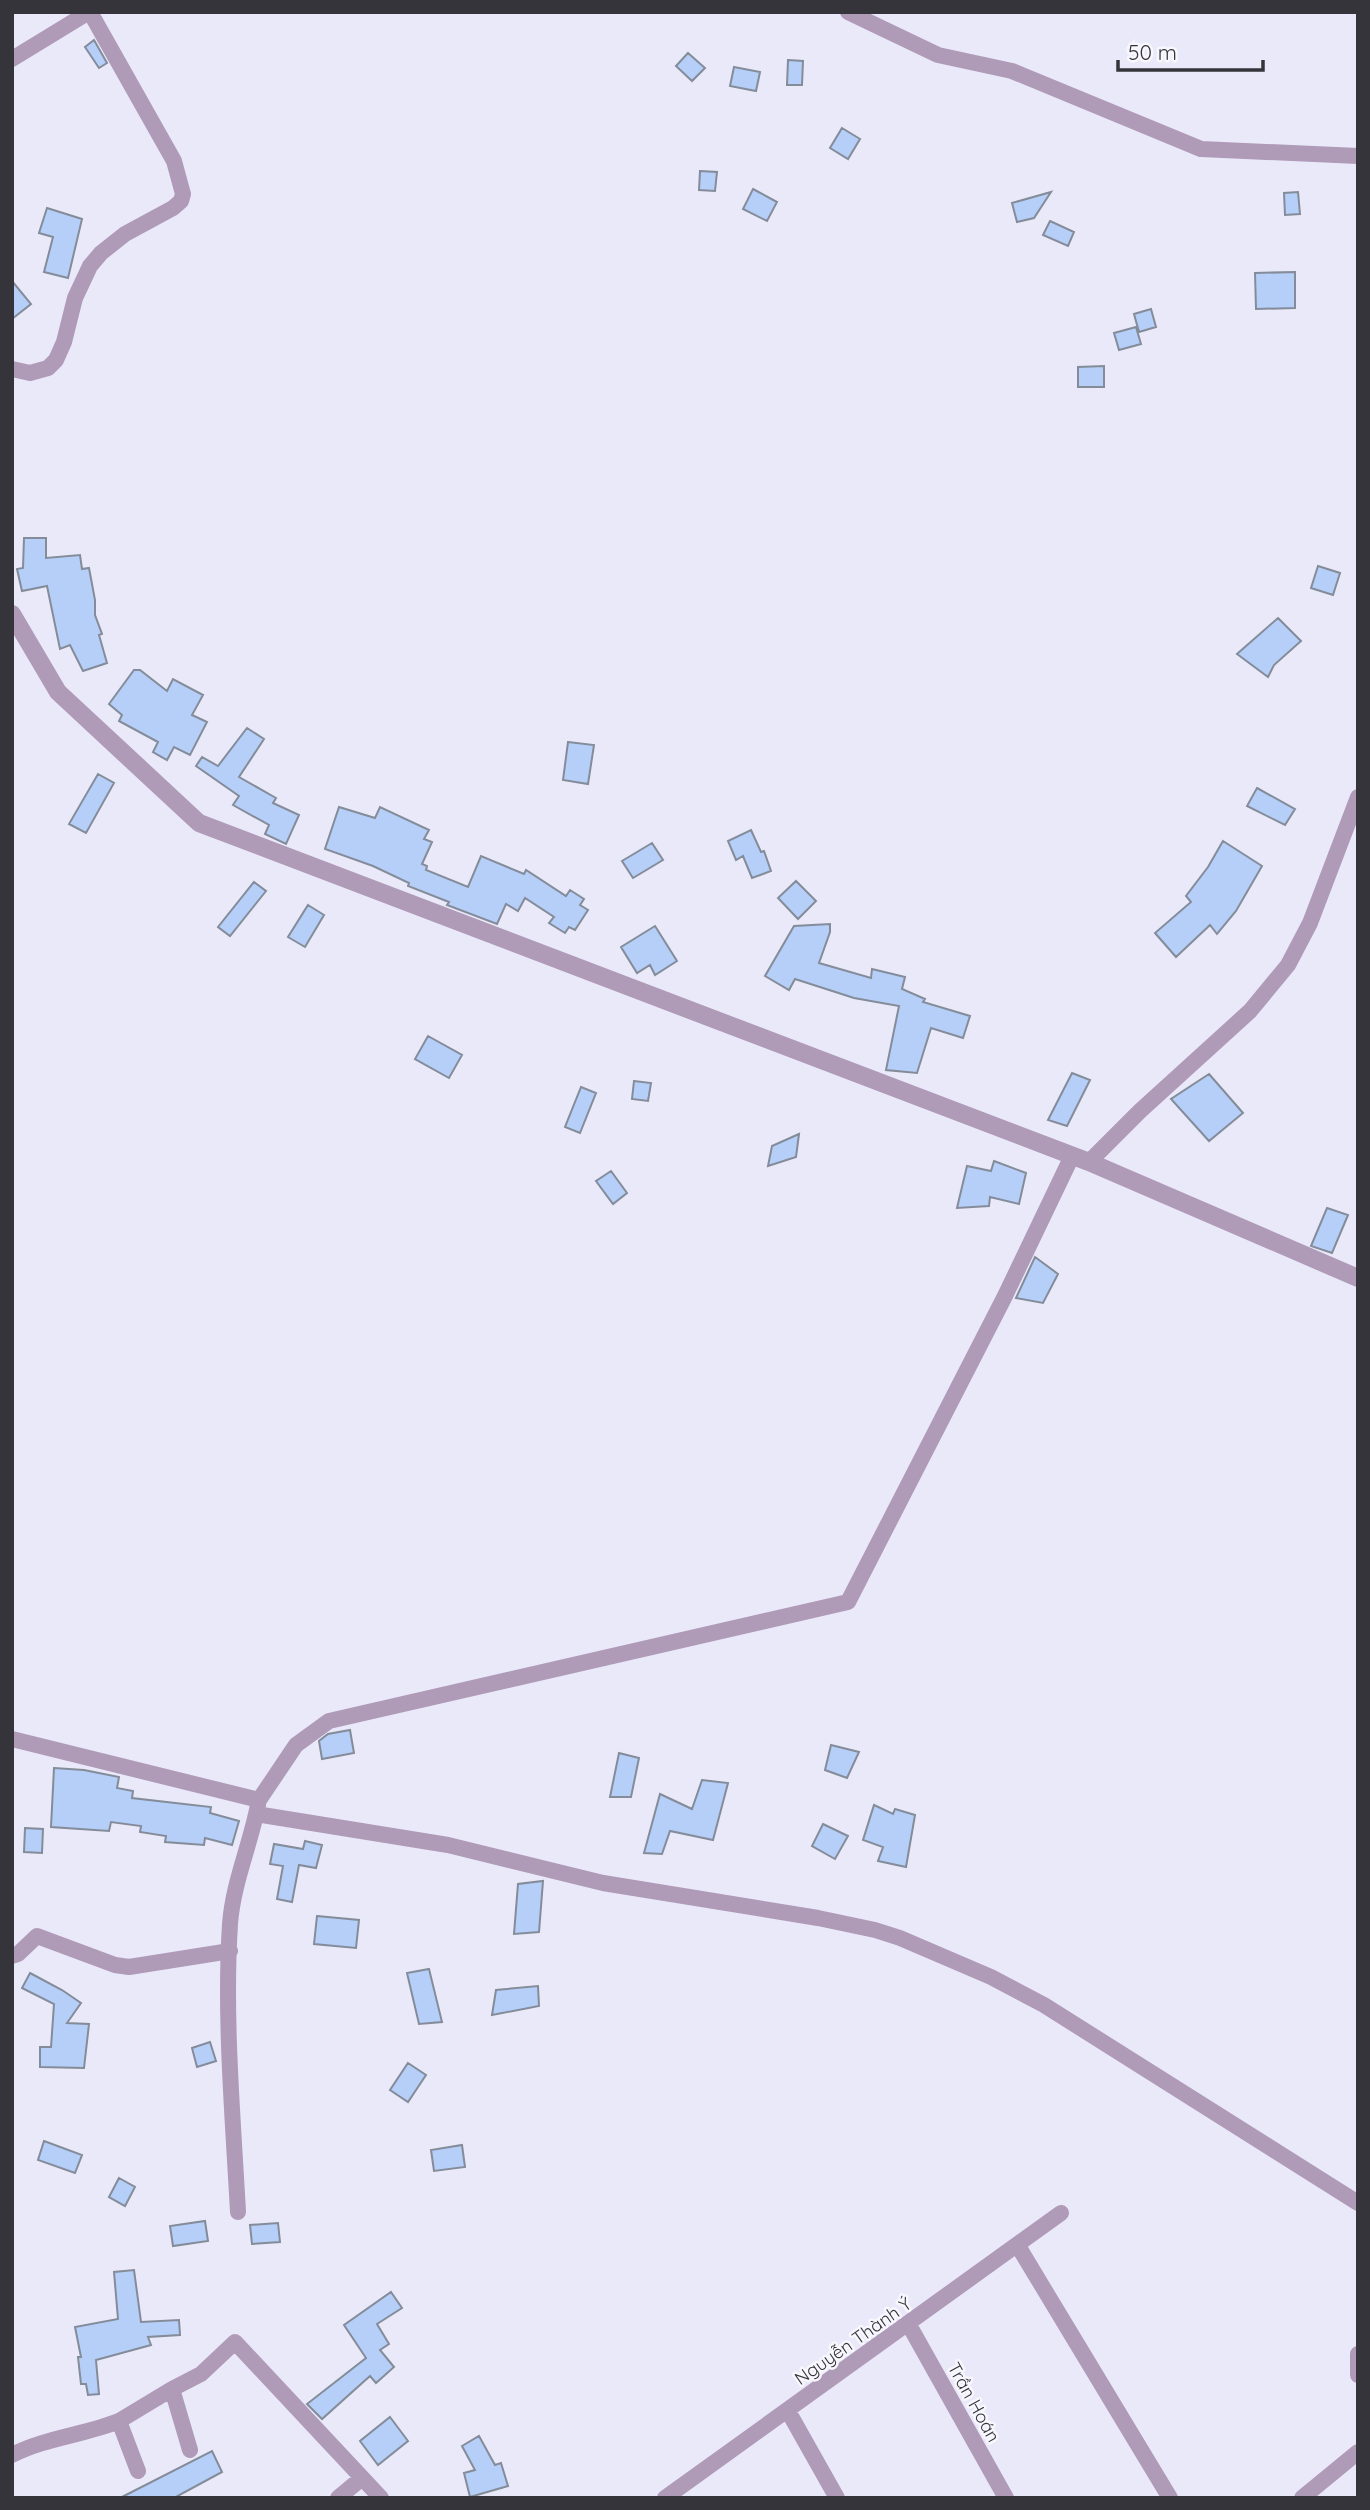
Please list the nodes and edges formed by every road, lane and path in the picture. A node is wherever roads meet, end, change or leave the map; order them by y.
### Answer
1 (89, 12) edge
2 (848, 12) edge
3 (12, 59) edge
4 (1358, 156) edge
5 (12, 369) edge
6 (12, 614) edge
7 (1358, 797) edge
8 (1072, 1156) junction
9 (1089, 1162) junction
10 (1358, 1278) edge
11 (12, 1739) edge
12 (258, 1807) junction
13 (230, 1951) junction
14 (12, 1956) edge
15 (1358, 2203) edge
16 (238, 2212) dead end
17 (1061, 2213) dead end
18 (1018, 2246) junction
19 (909, 2325) junction
20 (1358, 2354) edge
21 (1358, 2375) edge
22 (172, 2389) junction
23 (788, 2411) junction
24 (119, 2421) junction
25 (190, 2449) dead end
26 (1358, 2452) edge
27 (12, 2455) edge
28 (138, 2471) dead end
29 (362, 2479) junction
30 (668, 2497) edge
31 (338, 2498) edge
32 (381, 2498) edge
33 (837, 2498) edge
34 (1006, 2498) edge
35 (1170, 2498) edge
36 (1302, 2498) edge

1 - 3 street
1 - 5 street
2 - 4 street
6 - 8 street
7 - 9 street
8 - 9 street
8 - 12 street
9 - 10 street
11 - 12 street
12 - 13 street
12 - 15 street
13 - 14 street
13 - 16 street
17 - 18 street, Nguyễn Thành Ý
18 - 19 street, Nguyễn Thành Ý
18 - 35 street
19 - 23 street, Nguyễn Thành Ý
19 - 34 street, Trần Hoán
20 - 21 street
22 - 24 street
22 - 25 street
22 - 29 street
23 - 30 street, Nguyễn Thành Ý
23 - 33 street
24 - 27 street
24 - 28 street
26 - 36 street
29 - 31 street
29 - 32 street

